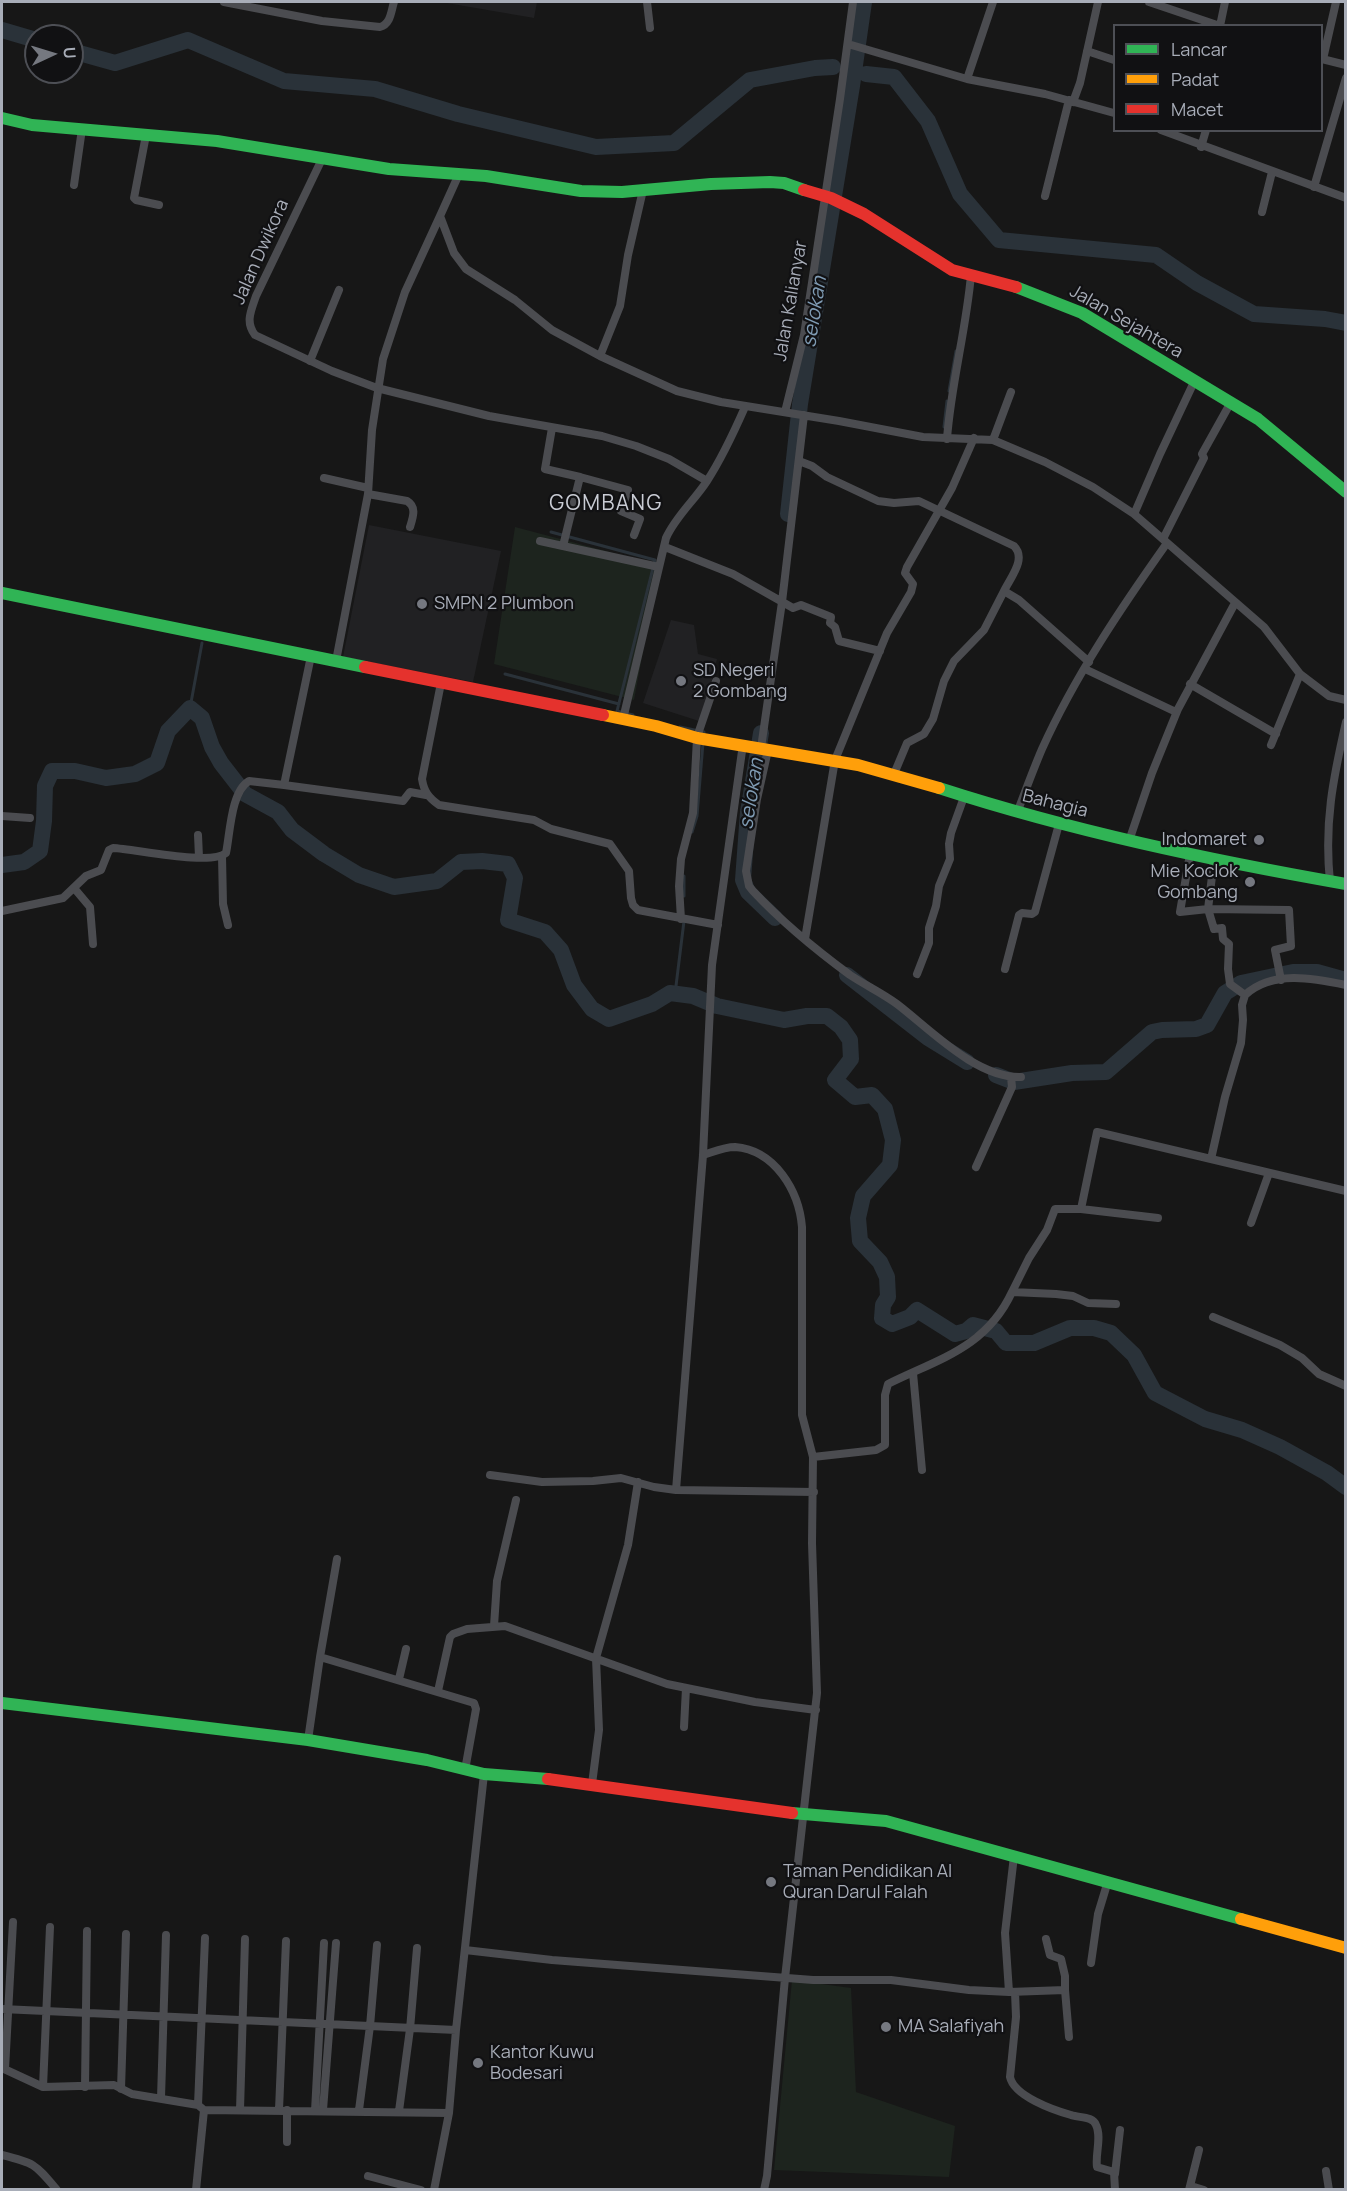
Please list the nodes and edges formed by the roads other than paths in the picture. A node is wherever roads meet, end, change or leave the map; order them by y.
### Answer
1 (224, 2) edge
2 (394, 2) edge
3 (647, 2) edge
4 (853, 2) edge
5 (993, 2) edge
6 (1098, 2) edge
7 (1150, 2) edge
8 (1225, 2) edge
9 (1336, 2) edge
10 (1214, 24) edge
11 (1220, 24) edge
12 (650, 28) dead end
13 (855, 46) junction
14 (1087, 51) junction
15 (1323, 55) edge
16 (1323, 59) edge
17 (1113, 60) edge
18 (1346, 65) edge
19 (1346, 78) edge
20 (967, 79) junction
21 (1071, 101) junction
22 (1113, 112) edge
23 (2, 118) edge
24 (82, 129) junction
25 (1166, 132) edge
26 (1206, 132) edge
27 (146, 135) junction
28 (1202, 147) junction
29 (322, 159) junction
30 (1272, 172) junction
31 (459, 174) junction
32 (74, 185) dead end
33 (1314, 187) junction
34 (644, 190) junction
35 (1045, 196) dead end
36 (832, 198) junction
37 (1346, 198) edge
38 (159, 205) dead end
39 (1262, 212) dead end
40 (440, 216) junction
41 (971, 276) junction
42 (339, 290) dead end
43 (600, 356) junction
44 (310, 361) junction
45 (1194, 382) junction
46 (377, 388) junction
47 (1011, 392) dead end
48 (1230, 402) junction
49 (745, 407) junction
50 (785, 412) junction
51 (801, 415) junction
52 (552, 428) junction
53 (974, 438) junction
54 (947, 439) junction
55 (993, 440) junction
56 (799, 461) junction
57 (580, 477) junction
58 (324, 478) dead end
59 (707, 481) junction
60 (368, 491) junction
61 (1346, 492) edge
62 (940, 509) junction
63 (1135, 512) dead end
64 (410, 527) dead end
65 (634, 535) dead end
66 (1165, 538) junction
67 (540, 541) dead end
68 (563, 544) junction
69 (665, 547) junction
70 (659, 567) junction
71 (1004, 591) junction
72 (2, 593) edge
73 (781, 601) junction
74 (1235, 603) junction
75 (879, 651) junction
76 (310, 656) junction
77 (336, 661) junction
78 (1087, 665) junction
79 (1300, 674) junction
80 (716, 681) dead end
81 (441, 683) junction
82 (1190, 684) junction
83 (1346, 700) edge
84 (1176, 712) junction
85 (624, 715) junction
86 (1346, 722) edge
87 (1276, 734) junction
88 (701, 735) junction
89 (1271, 745) dead end
90 (757, 747) junction
91 (835, 760) junction
92 (894, 774) junction
93 (284, 785) junction
94 (426, 795) junction
95 (964, 796) junction
96 (1017, 813) junction
97 (2, 816) edge
98 (30, 818) dead end
99 (1059, 824) junction
100 (198, 835) dead end
101 (1129, 841) junction
102 (1190, 854) junction
103 (222, 856) junction
104 (199, 857) junction
105 (1214, 860) junction
106 (1330, 882) junction
107 (1346, 884) edge
108 (74, 888) junction
109 (1208, 909) junction
110 (2, 911) edge
111 (684, 919) junction
112 (718, 924) junction
113 (228, 925) dead end
114 (805, 939) junction
115 (93, 944) dead end
116 (1005, 969) dead end
117 (917, 974) dead end
118 (1280, 976) junction
119 (1346, 985) edge
120 (1244, 995) junction
121 (1021, 1077) dead end
122 (1012, 1081) junction
123 (703, 1155) junction
124 (1211, 1159) junction
125 (976, 1167) dead end
126 (1269, 1173) junction
127 (1346, 1191) edge
128 (1081, 1209) junction
129 (1158, 1218) dead end
130 (1251, 1223) dead end
131 (1012, 1292) junction
132 (1116, 1305) dead end
133 (1213, 1317) dead end
134 (913, 1373) junction
135 (1346, 1386) edge
136 (813, 1456) junction
137 (922, 1470) dead end
138 (490, 1474) dead end
139 (638, 1482) junction
140 (676, 1490) junction
141 (814, 1492) junction
142 (516, 1500) dead end
143 (337, 1558) dead end
144 (494, 1626) junction
145 (406, 1649) dead end
146 (320, 1658) junction
147 (596, 1658) junction
148 (399, 1679) junction
149 (686, 1688) junction
150 (438, 1691) junction
151 (2, 1703) edge
152 (816, 1710) junction
153 (684, 1727) dead end
154 (308, 1740) junction
155 (465, 1770) junction
156 (484, 1774) junction
157 (592, 1784) junction
158 (803, 1814) junction
159 (1014, 1856) junction
160 (1108, 1881) junction
161 (13, 1922) dead end
162 (50, 1927) dead end
163 (87, 1931) dead end
164 (126, 1934) dead end
165 (166, 1935) dead end
166 (205, 1938) dead end
167 (245, 1939) dead end
168 (1046, 1939) dead end
169 (286, 1941) dead end
170 (324, 1943) dead end
171 (336, 1943) dead end
172 (377, 1945) dead end
173 (417, 1948) dead end
174 (1346, 1948) edge
175 (465, 1950) junction
176 (1091, 1963) dead end
177 (785, 1978) junction
178 (321, 1985) junction
179 (333, 1986) junction
180 (1065, 1990) junction
181 (1012, 1992) junction
182 (4, 2010) edge
183 (46, 2010) junction
184 (86, 2013) junction
185 (125, 2014) junction
186 (164, 2016) junction
187 (202, 2019) junction
188 (242, 2020) junction
189 (282, 2022) junction
190 (319, 2024) junction
191 (331, 2024) junction
192 (370, 2026) junction
193 (410, 2029) junction
194 (456, 2030) junction
195 (1069, 2037) dead end
196 (3, 2069) edge
197 (43, 2087) junction
198 (85, 2087) junction
199 (121, 2089) junction
200 (161, 2098) junction
201 (201, 2108) junction
202 (240, 2110) junction
203 (283, 2110) junction
204 (359, 2110) junction
205 (319, 2111) junction
206 (399, 2111) junction
207 (449, 2113) junction
208 (1120, 2130) dead end
209 (287, 2142) dead end
210 (1199, 2150) dead end
211 (2, 2155) edge
212 (1326, 2171) dead end
213 (1115, 2174) junction
214 (368, 2176) dead end
215 (1190, 2188) edge
216 (57, 2190) edge
217 (196, 2190) edge
218 (421, 2190) edge
219 (434, 2190) edge
220 (764, 2190) edge
221 (1115, 2190) edge
222 (1204, 2190) edge
223 (1329, 2190) edge

1 - 2 street
3 - 12 street
4 - 13 street, Jalan Kalianyar
5 - 20 street
6 - 14 street
7 - 10 street
8 - 11 street
9 - 15 street
13 - 20 street
13 - 36 street, Jalan Kalianyar
14 - 17 street
14 - 21 street
16 - 18 street
19 - 33 street
20 - 21 street
21 - 22 street
21 - 35 street
23 - 24 street, Jalan Sejahtera
24 - 27 street, Jalan Sejahtera
24 - 32 street
25 - 28 street
26 - 28 street
27 - 29 street, Jalan Sejahtera
27 - 38 street
28 - 30 street
29 - 31 street, Jalan Sejahtera
29 - 44 street, Jalan Dwikora
30 - 33 street
30 - 39 street
31 - 34 street, Jalan Sejahtera
31 - 40 street
33 - 37 street
34 - 36 street, Jalan Sejahtera
34 - 43 street
36 - 41 street, Jalan Sejahtera
36 - 50 street, Jalan Kalianyar
40 - 43 street
40 - 46 street
41 - 45 street, Jalan Sejahtera
41 - 54 street
42 - 44 street
43 - 49 street
44 - 46 street, Jalan Dwikora
45 - 48 street, Jalan Sejahtera
45 - 63 street
46 - 52 street, Jalan Dwikora
46 - 60 street
47 - 55 street
48 - 61 street, Jalan Sejahtera
48 - 66 street
49 - 50 street
49 - 59 street
50 - 51 street
51 - 54 street
51 - 56 street
52 - 57 street
52 - 59 street, Jalan Dwikora
53 - 54 street
53 - 55 street
53 - 62 street
55 - 66 street
56 - 62 street
56 - 73 street
57 - 65 street
57 - 68 street
58 - 60 street
59 - 69 street
60 - 64 street
60 - 77 street
62 - 71 street
62 - 75 street
66 - 74 street
66 - 78 street
67 - 68 street
68 - 70 street
69 - 70 street
69 - 73 street
70 - 85 street
71 - 78 street
71 - 92 street
72 - 76 street, Bahagia
73 - 75 street
73 - 90 street
74 - 79 street
74 - 82 street
75 - 91 street
76 - 77 street, Bahagia
76 - 93 street
77 - 81 street, Bahagia
78 - 84 street
78 - 96 street
79 - 83 street
79 - 87 street
80 - 88 street
81 - 85 street, Bahagia
81 - 94 street
82 - 84 street
82 - 87 street
84 - 101 street
85 - 88 street, Bahagia
86 - 106 street
87 - 89 street
88 - 90 street, Bahagia
88 - 111 street
90 - 91 street, Bahagia
90 - 112 street
90 - 114 street
91 - 92 street, Bahagia
91 - 114 street
92 - 95 street, Bahagia
93 - 94 street
93 - 103 street
94 - 111 street
95 - 96 street, Bahagia
95 - 117 street
96 - 99 street, Bahagia
97 - 98 street
99 - 101 street, Bahagia
99 - 116 street
100 - 104 street
101 - 102 street, Bahagia
102 - 105 street, Bahagia
102 - 109 street
103 - 104 street
103 - 113 street
104 - 108 street
105 - 106 street, Bahagia
105 - 109 street
106 - 107 street, Bahagia
108 - 110 street
108 - 115 street
109 - 118 street
109 - 120 street
111 - 112 street
112 - 123 street
114 - 122 street
118 - 119 street
118 - 120 street
120 - 124 street
121 - 122 street
122 - 125 street
123 - 136 street
123 - 140 street
124 - 126 street
124 - 128 street
126 - 127 street
126 - 130 street
128 - 129 street
128 - 131 street
131 - 132 street
131 - 134 street
133 - 135 street
134 - 136 street
134 - 137 street
136 - 141 street
138 - 139 street
139 - 140 street
139 - 147 street
140 - 141 street
141 - 152 street
142 - 144 street
143 - 146 street
144 - 147 street
144 - 150 street
145 - 148 street
146 - 148 street
146 - 154 street
147 - 149 street
147 - 157 street
148 - 150 street
149 - 152 street
149 - 153 street
150 - 155 street
151 - 154 street
152 - 158 street
154 - 155 street
155 - 156 street
156 - 157 street
156 - 175 street
157 - 158 street
158 - 159 street
158 - 177 street
159 - 160 street
159 - 181 street
160 - 174 street
160 - 176 street
161 - 182 street
162 - 183 street
163 - 184 street
164 - 185 street
165 - 186 street
166 - 187 street
167 - 188 street
168 - 180 street
169 - 189 street
170 - 178 street
171 - 179 street
172 - 192 street
173 - 193 street
175 - 177 street
175 - 194 street
177 - 181 street
177 - 220 street
178 - 179 street
178 - 190 street
179 - 191 street
180 - 181 street
180 - 195 street
181 - 213 street
182 - 183 street
182 - 196 street
183 - 184 street
183 - 197 street
184 - 185 street
184 - 198 street
185 - 186 street
185 - 199 street
186 - 187 street
186 - 200 street
187 - 188 street
187 - 201 street
188 - 189 street
188 - 202 street
189 - 190 street
189 - 203 street
190 - 191 street
190 - 205 street
191 - 192 street
191 - 205 street
192 - 193 street
192 - 204 street
193 - 194 street
193 - 206 street
194 - 207 street
196 - 197 street
197 - 198 street
198 - 199 street
199 - 200 street
200 - 201 street
201 - 202 street
201 - 217 street
202 - 203 street
203 - 205 street
203 - 209 street
204 - 205 street
204 - 206 street
206 - 207 street
207 - 219 street
208 - 213 street
210 - 215 street
211 - 216 street
212 - 223 street
213 - 221 street
214 - 218 street
215 - 222 street

